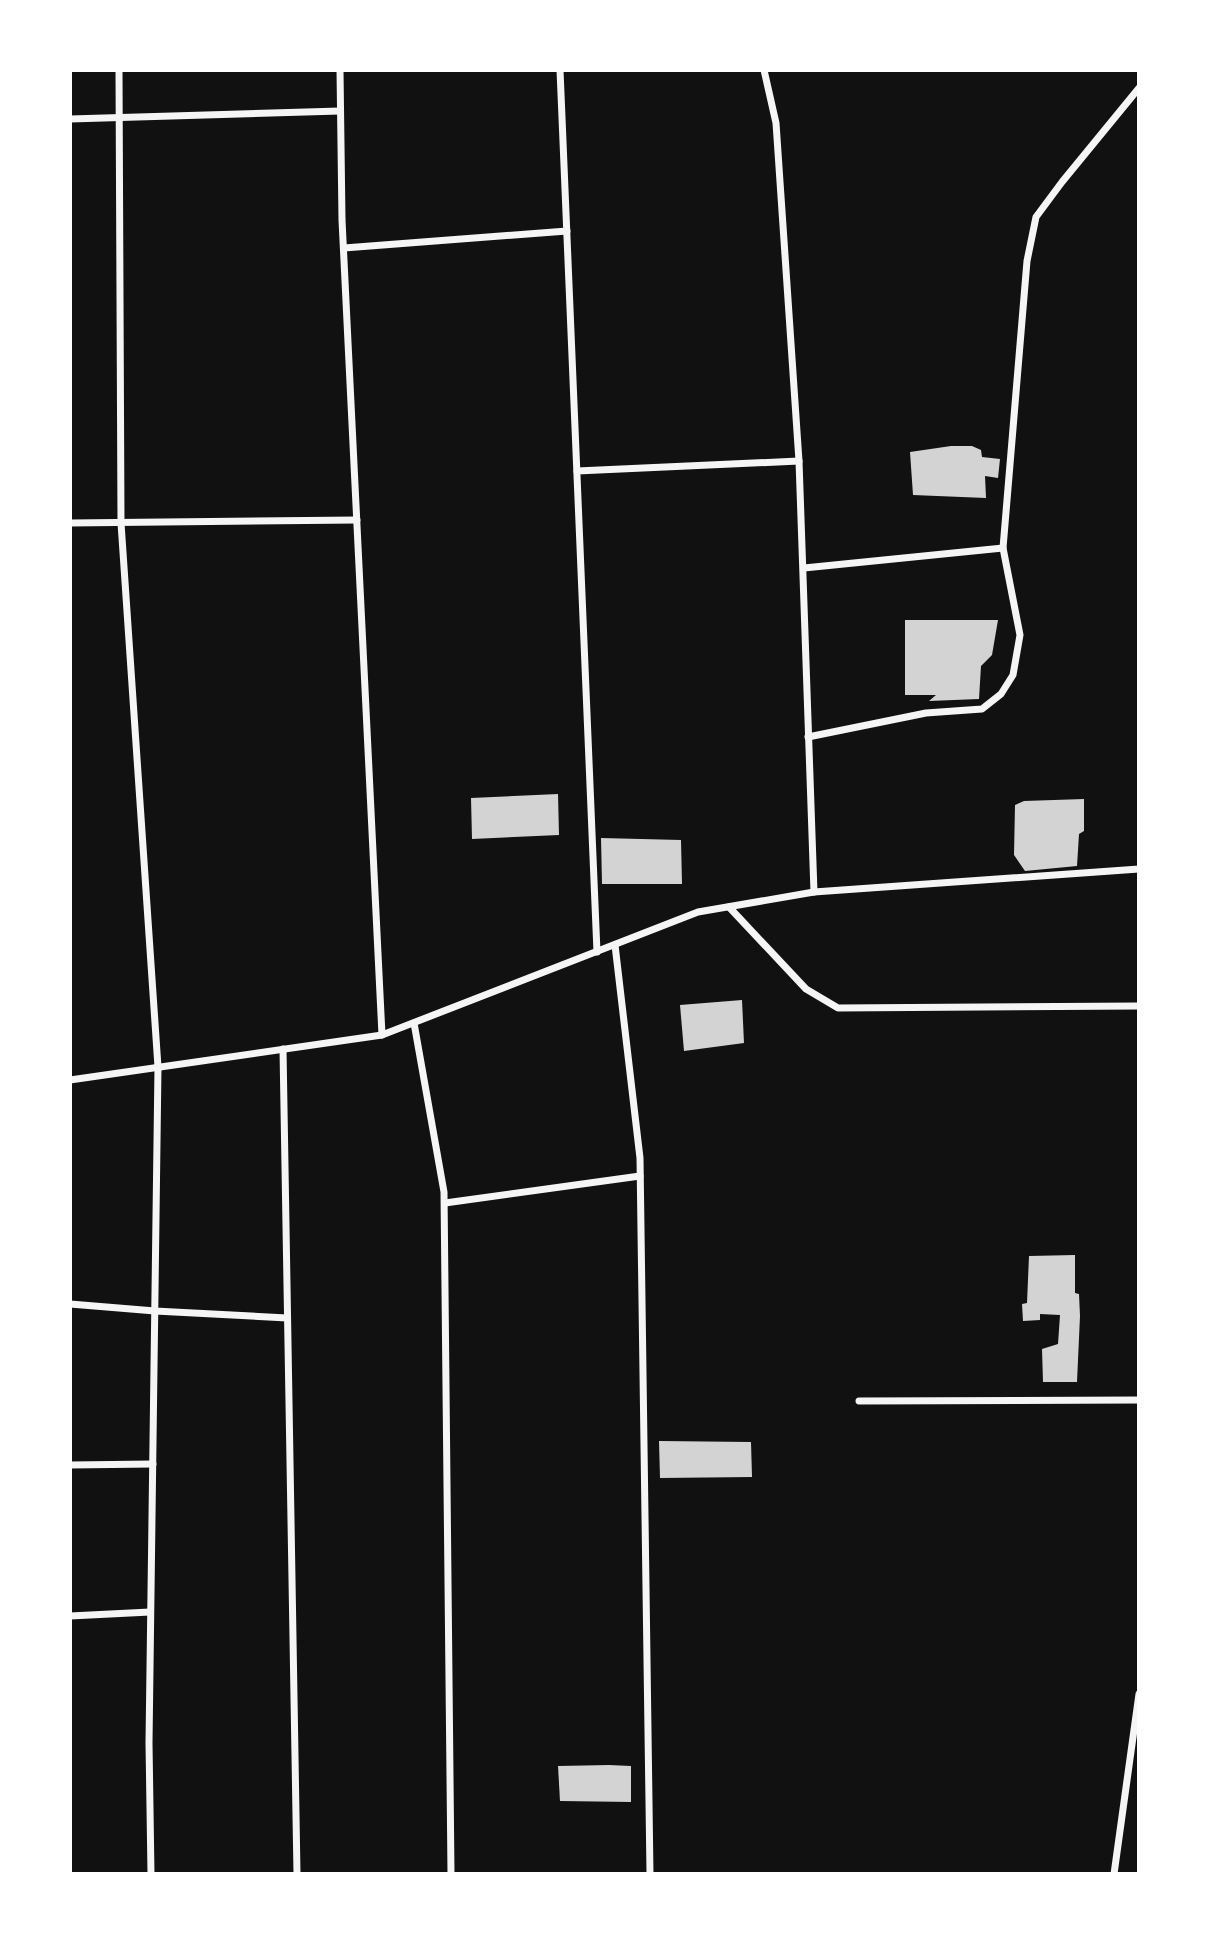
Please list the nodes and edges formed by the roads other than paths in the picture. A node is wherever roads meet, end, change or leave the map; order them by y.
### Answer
1 (119, 70) edge
2 (340, 70) edge
3 (560, 70) edge
4 (764, 70) edge
5 (1139, 88) edge
6 (340, 111) junction
7 (120, 118) junction
8 (70, 119) edge
9 (567, 231) junction
10 (344, 248) junction
11 (799, 461) junction
12 (577, 471) junction
13 (357, 520) junction
14 (70, 523) edge
15 (121, 523) junction
16 (1003, 548) junction
17 (804, 568) junction
18 (808, 737) junction
19 (1139, 869) edge
20 (814, 892) junction
21 (729, 907) junction
22 (615, 945) junction
23 (597, 952) junction
24 (1139, 1006) edge
25 (414, 1023) junction
26 (382, 1035) junction
27 (283, 1049) junction
28 (158, 1067) junction
29 (70, 1080) edge
30 (640, 1176) junction
31 (445, 1203) junction
32 (70, 1304) edge
33 (155, 1311) junction
34 (287, 1318) junction
35 (1139, 1400) edge
36 (859, 1401) dead end
37 (153, 1464) junction
38 (70, 1465) edge
39 (150, 1612) junction
40 (70, 1616) edge
41 (1139, 1694) edge
42 (151, 1874) edge
43 (297, 1874) edge
44 (451, 1874) edge
45 (650, 1874) edge
46 (1114, 1874) edge

1 - 7 street
2 - 6 street
3 - 9 street
4 - 11 street
5 - 16 street
6 - 7 street
6 - 10 street
7 - 8 street
7 - 15 street
9 - 10 street
9 - 12 street
10 - 13 street
11 - 12 street
11 - 17 street
12 - 23 street
13 - 15 street
13 - 26 street
14 - 15 street
15 - 28 street
16 - 17 street
16 - 18 street
17 - 18 street
18 - 20 street
19 - 20 street
20 - 21 street
21 - 22 street
21 - 24 street
22 - 23 street
22 - 30 street
23 - 25 street
25 - 26 street
25 - 31 street
26 - 27 street
27 - 28 street
27 - 34 street
28 - 29 street
28 - 33 street
30 - 31 street
30 - 45 street
31 - 44 street
32 - 33 street
33 - 34 street
33 - 37 street
34 - 43 street
35 - 36 street
37 - 38 street
37 - 39 street
39 - 40 street
39 - 42 street
41 - 46 street

